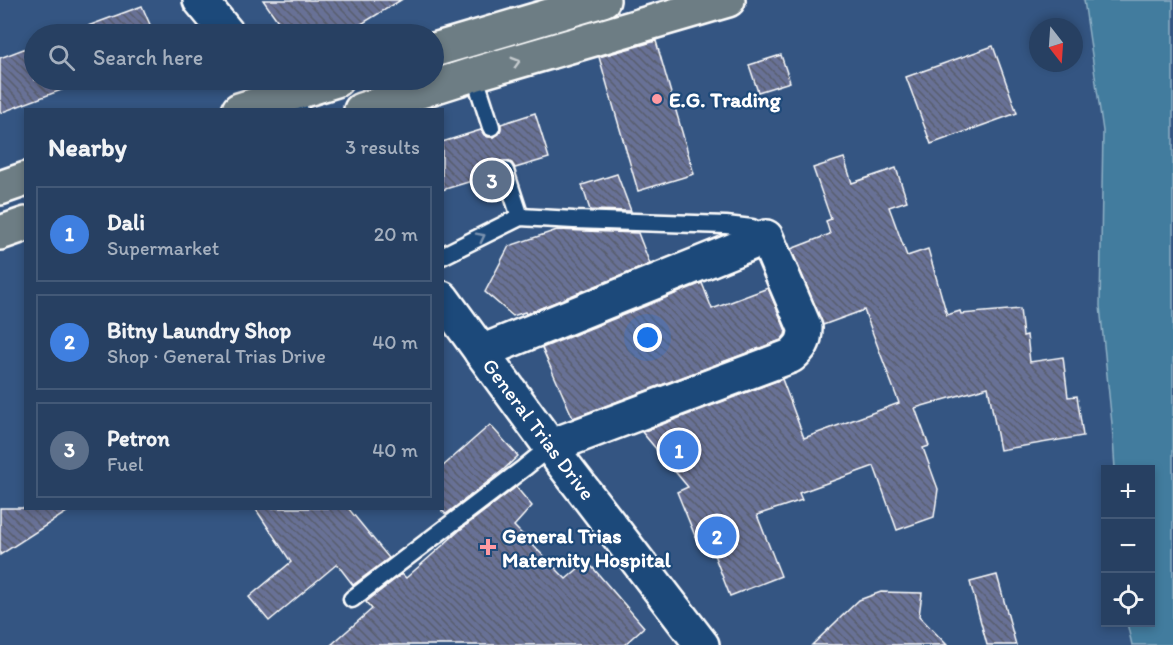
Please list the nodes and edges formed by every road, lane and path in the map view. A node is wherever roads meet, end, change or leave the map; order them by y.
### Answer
1 (200, 0) edge
2 (603, 0) edge
3 (728, 0) edge
4 (220, 24) edge
5 (444, 47) edge
6 (474, 74) junction
7 (444, 84) edge
8 (298, 90) edge
9 (424, 90) edge
10 (279, 95) edge
11 (244, 108) edge
12 (367, 108) edge
13 (491, 127) dead end
14 (505, 171) dead end
15 (24, 180) edge
16 (0, 188) edge
17 (520, 217) junction
18 (24, 225) edge
19 (0, 233) edge
20 (766, 237) junction
21 (444, 255) edge
22 (444, 301) edge
23 (481, 352) junction
24 (550, 446) junction
25 (352, 599) dead end
26 (702, 645) edge

1 - 4 street
2 - 5 main road
6 -> 3 main road
6 - 7 main road
6 - 13 lane
8 - 10 main road
9 - 12 main road
10 - 11 main road
14 - 17 lane
15 - 16 main road
17 - 20 lane
21 -> 17 lane
18 - 19 main road
20 - 23 street
20 - 24 street
22 - 23 street, General Trias Drive
23 - 24 street, General Trias Drive
24 - 25 lane
24 - 26 street, General Trias Drive

